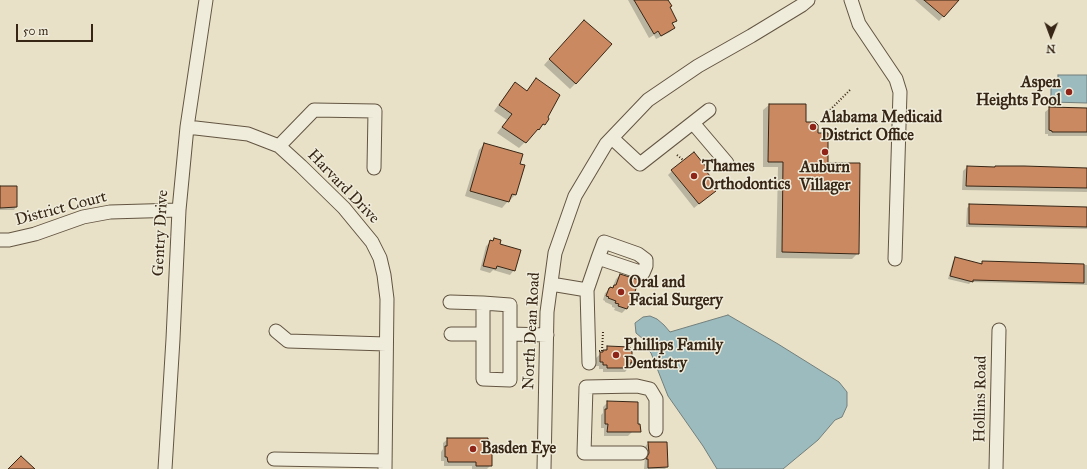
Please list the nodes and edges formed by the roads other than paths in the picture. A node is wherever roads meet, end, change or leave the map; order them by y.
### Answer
1 (206, 0) edge
2 (808, 0) edge
3 (851, 0) edge
4 (709, 110) dead end
5 (693, 123) junction
6 (187, 127) junction
7 (612, 138) junction
8 (279, 146) junction
9 (727, 163) dead end
10 (374, 168) dead end
11 (179, 210) junction
12 (0, 240) edge
13 (895, 259) dead end
14 (646, 266) dead end
15 (551, 284) junction
16 (588, 290) junction
17 (450, 302) dead end
18 (483, 303) junction
19 (999, 330) dead end
20 (276, 331) dead end
21 (451, 334) dead end
22 (483, 334) junction
23 (510, 334) junction
24 (547, 335) junction
25 (386, 344) junction
26 (588, 363) dead end
27 (656, 430) dead end
28 (641, 453) dead end
29 (274, 459) dead end
30 (385, 465) edge
31 (165, 469) edge
32 (544, 469) edge
33 (996, 469) edge

1 - 6 street, Gentry Drive
2 - 7 street, North Dean Road
3 - 13 street
4 - 5 street
5 - 7 street
5 - 9 street
6 - 8 street, Harvard Drive
6 - 11 street, Gentry Drive
7 - 15 street, North Dean Road
8 - 10 street
8 - 25 street, Harvard Drive
11 - 12 street, District Court
11 - 31 street, Gentry Drive
14 - 16 street
15 - 16 street
15 - 24 street, North Dean Road
16 - 26 street
17 - 18 street
18 - 22 street
18 - 23 street
19 - 33 street, Hollins Road
20 - 25 street
21 - 22 street
22 - 23 street
23 - 24 street
24 - 32 street, North Dean Road
25 - 30 street, Harvard Drive
27 - 28 street
29 - 30 street

